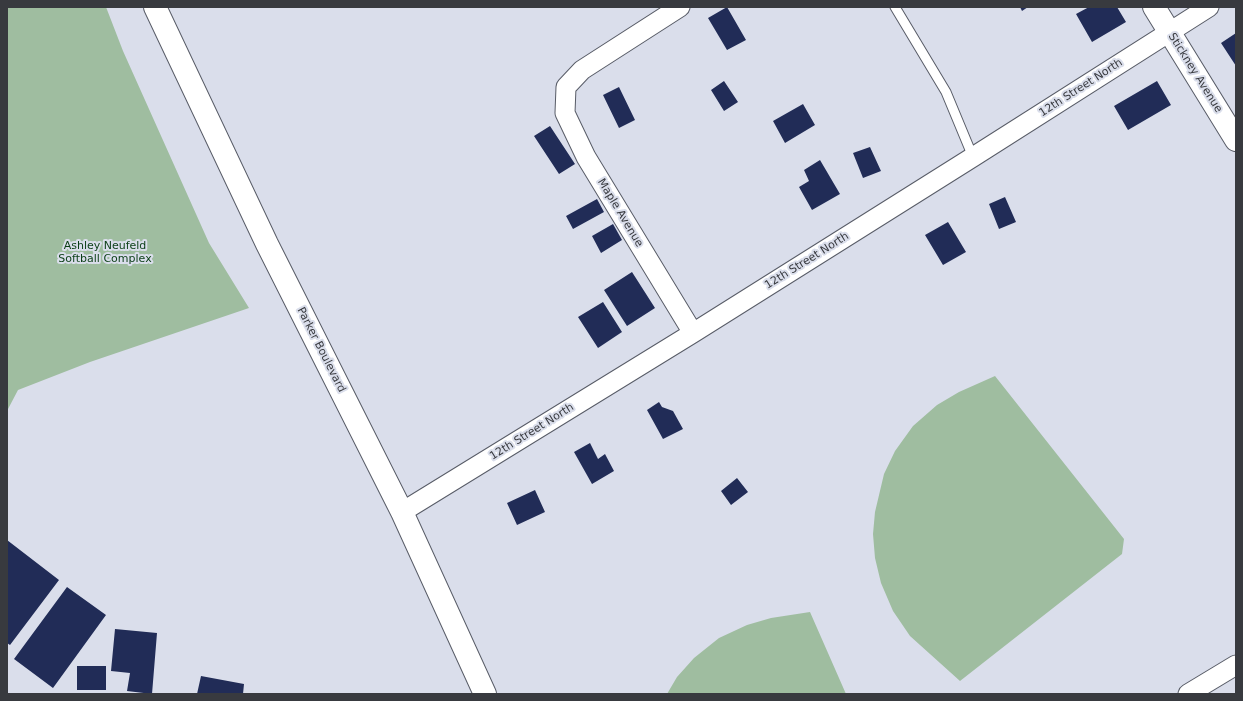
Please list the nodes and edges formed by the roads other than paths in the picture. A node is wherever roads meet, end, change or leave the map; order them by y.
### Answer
1 (155, 7) edge
2 (680, 7) edge
3 (894, 7) edge
4 (1154, 7) edge
5 (1209, 7) edge
6 (1170, 32) junction
7 (1236, 140) edge
8 (973, 157) junction
9 (692, 332) junction
10 (402, 512) junction
11 (1236, 665) edge
12 (485, 694) edge
13 (1188, 694) edge

1 - 10 street, Parker Boulevard
2 - 9 street, Maple Avenue
3 - 8 lane
4 - 6 street, Stickney Avenue
5 - 6 street, 12th Street North
6 - 7 street, Stickney Avenue
6 - 8 street, 12th Street North
8 - 9 street, 12th Street North
9 - 10 street, 12th Street North
10 - 12 street, Parker Boulevard
11 - 13 street

